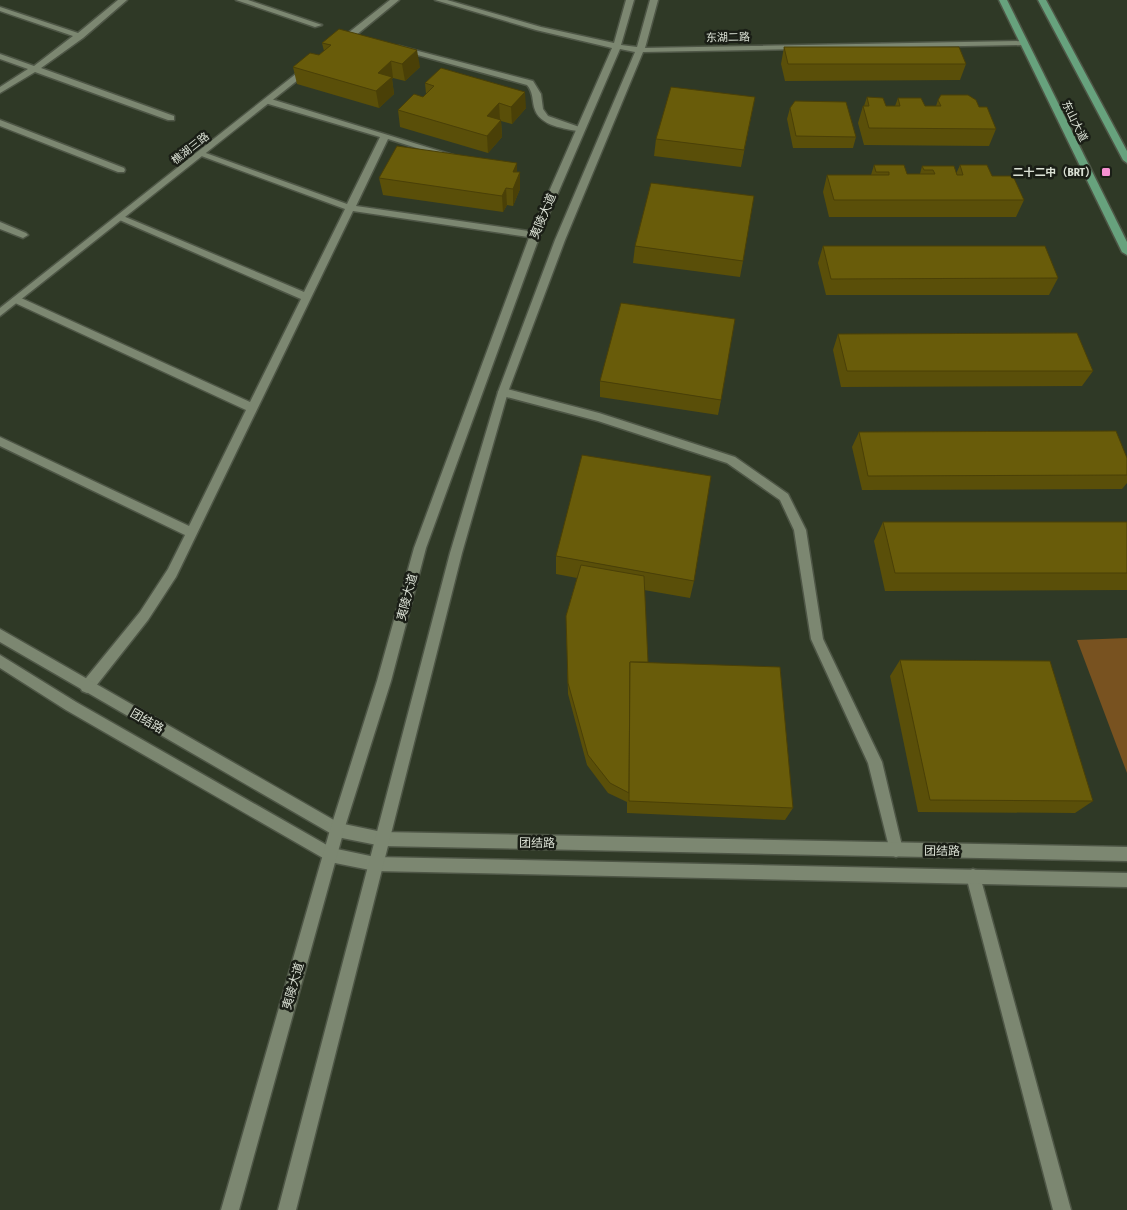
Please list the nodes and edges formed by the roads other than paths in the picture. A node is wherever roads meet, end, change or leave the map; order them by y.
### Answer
1 (123, 0) edge
2 (240, 0) edge
3 (395, 0) edge
4 (439, 0) edge
5 (630, 0) edge
6 (654, 0) edge
7 (1003, 0) edge
8 (1042, 0) edge
9 (0, 9) edge
10 (318, 25) dead end
11 (80, 36) junction
12 (1024, 43) junction
13 (389, 44) edge
14 (336, 46) edge
15 (616, 46) junction
16 (640, 50) junction
17 (0, 56) edge
18 (314, 64) edge
19 (35, 69) junction
20 (0, 91) edge
21 (268, 101) junction
22 (171, 118) dead end
23 (0, 123) edge
24 (581, 129) junction
25 (385, 136) junction
26 (200, 154) junction
27 (464, 160) edge
28 (1127, 160) edge
29 (121, 170) dead end
30 (350, 208) junction
31 (120, 218) junction
32 (0, 225) edge
33 (23, 235) dead end
34 (535, 235) junction
35 (1127, 252) edge
36 (306, 298) junction
37 (17, 300) junction
38 (0, 314) edge
39 (502, 392) junction
40 (253, 408) junction
41 (0, 441) edge
42 (192, 533) junction
43 (0, 635) edge
44 (0, 662) edge
45 (87, 687) junction
46 (337, 830) junction
47 (382, 839) junction
48 (896, 850) junction
49 (330, 854) junction
50 (1127, 854) edge
51 (375, 864) junction
52 (973, 876) junction
53 (1127, 880) edge
54 (230, 1210) edge
55 (287, 1210) edge
56 (1062, 1210) edge

1 - 11 main road
2 - 10 main road
3 - 14 main road
4 - 15 main road, 东湖二路
5 - 15 main road, 夷陵大道
6 - 16 main road, 夷陵大道
7 - 12 main road, 东山大道
8 - 28 main road
9 - 11 main road
11 - 19 main road
12 - 16 main road, 东湖二路
12 - 35 main road, 东山大道
13 - 24 main road
15 - 16 main road, 东湖二路
15 - 24 main road, 夷陵大道
16 - 39 main road, 夷陵大道
17 - 19 main road
18 - 21 main road, 樵湖三路
19 - 20 main road
19 - 22 main road
21 - 25 main road
21 - 26 main road, 樵湖三路
23 - 29 main road
24 - 34 main road, 夷陵大道
25 - 27 main road
25 - 30 main road
26 - 30 main road
26 - 31 main road, 樵湖三路
30 - 34 main road
30 - 36 main road
31 - 36 main road
31 - 37 main road, 樵湖三路
32 - 33 main road
34 - 46 main road, 夷陵大道
36 - 40 main road
37 - 38 main road, 樵湖三路
37 - 40 main road
39 - 47 main road, 夷陵大道
39 - 48 main road
40 - 42 main road
41 - 42 main road
42 - 45 main road
43 - 45 main road, 团结路
44 - 49 main road, 团结路
45 - 46 main road, 团结路
46 - 47 main road, 团结路
46 - 49 main road, 夷陵大道
47 - 48 main road, 团结路
47 - 51 main road, 夷陵大道
48 - 50 main road, 团结路
49 - 51 main road, 团结路
49 - 54 main road, 夷陵大道
51 - 52 main road, 团结路
51 - 55 main road, 夷陵大道
52 - 53 main road, 团结路
52 - 56 main road

